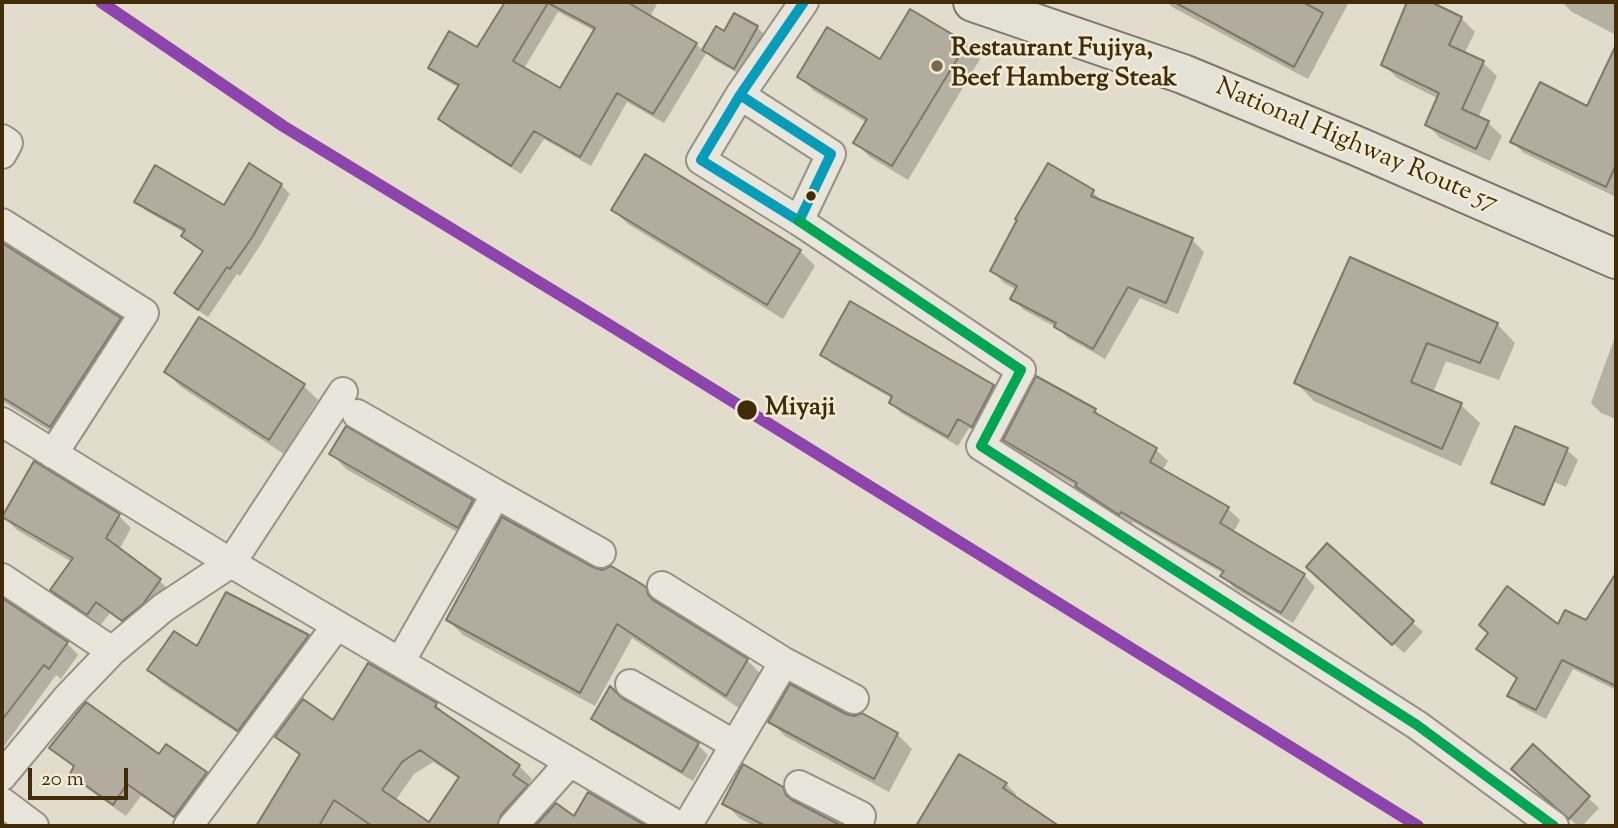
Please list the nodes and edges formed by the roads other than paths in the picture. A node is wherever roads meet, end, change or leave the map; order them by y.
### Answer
1 (804, 2) edge
2 (973, 2) edge
3 (740, 95) junction
4 (2, 139) edge
5 (2, 154) edge
6 (799, 221) junction
7 (2, 223) edge
8 (1616, 259) edge
9 (2, 422) edge
10 (53, 454) junction
11 (496, 494) junction
12 (601, 553) dead end
13 (232, 563) junction
14 (2, 578) edge
15 (662, 586) dead end
16 (337, 625) junction
17 (111, 651) junction
18 (400, 662) junction
19 (783, 662) junction
20 (630, 684) dead end
21 (854, 699) dead end
22 (734, 745) junction
23 (570, 762) junction
24 (2, 776) edge
25 (799, 785) dead end
26 (2, 802) edge
27 (34, 826) edge
28 (188, 826) edge
29 (513, 826) edge
30 (679, 826) edge
31 (687, 826) edge
32 (858, 826) edge
33 (1553, 826) edge

1 - 3 street
2 - 8 highway, National Highway Route 57
3 - 6 street
3 - 6 street
4 - 5 street
6 - 33 street
7 - 10 street
9 - 10 street
10 - 13 street
11 - 12 street
11 - 13 street
11 - 18 street
13 - 16 street
13 - 17 street
14 - 17 street
15 - 19 street
16 - 18 street
16 - 28 street
17 - 24 street
18 - 23 street
19 - 21 street
19 - 22 street
20 - 22 street
22 - 31 street
23 - 29 street
23 - 30 street
25 - 32 street
26 - 27 street

